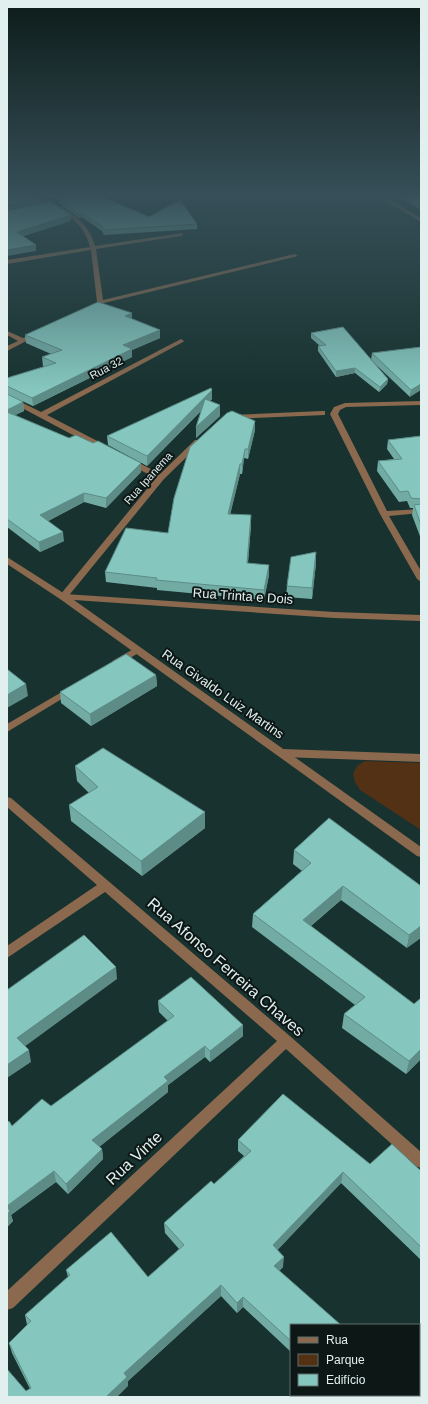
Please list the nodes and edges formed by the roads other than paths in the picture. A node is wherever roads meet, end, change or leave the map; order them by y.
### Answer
1 (22, 260) edge
2 (95, 260) edge
3 (280, 260) edge
4 (7, 262) edge
5 (101, 302) junction
6 (79, 313) edge
7 (44, 330) edge
8 (7, 333) edge
9 (24, 341) junction
10 (181, 341) dead end
11 (7, 349) edge
12 (7, 397) edge
13 (421, 403) edge
14 (322, 413) dead end
15 (41, 415) junction
16 (223, 419) edge
17 (206, 435) edge
18 (161, 477) junction
19 (421, 511) edge
20 (384, 514) junction
21 (7, 560) edge
22 (421, 579) edge
23 (63, 597) junction
24 (421, 618) edge
25 (137, 650) junction
26 (110, 667) edge
27 (82, 683) edge
28 (7, 728) edge
29 (283, 753) junction
30 (421, 758) edge
31 (7, 801) edge
32 (421, 853) edge
33 (106, 885) junction
34 (7, 953) edge
35 (286, 1041) junction
36 (421, 1161) edge
37 (7, 1302) edge

1 - 4 street
2 - 5 street
3 - 5 street
5 - 6 street
7 - 9 street
8 - 9 street
9 - 11 street
10 - 15 street, Rua 32
12 - 15 street
13 - 20 street
14 - 16 street
15 - 18 street
17 - 18 street, Rua Ipanema
18 - 23 street, Rua Ipanema
19 - 20 street
20 - 22 street
21 - 23 street, Rua Givaldo Luiz Martins
23 - 24 street, Rua Trinta e Dois
23 - 25 street, Rua Givaldo Luiz Martins
25 - 26 street
25 - 29 street, Rua Givaldo Luiz Martins
27 - 28 street
29 - 30 street
29 - 32 street, Rua Givaldo Luiz Martins
31 - 33 street, Rua Afonso Ferreira Chaves
33 - 34 street
33 - 35 street, Rua Afonso Ferreira Chaves
35 - 36 street, Rua Afonso Ferreira Chaves
35 - 37 street, Rua Vinte

